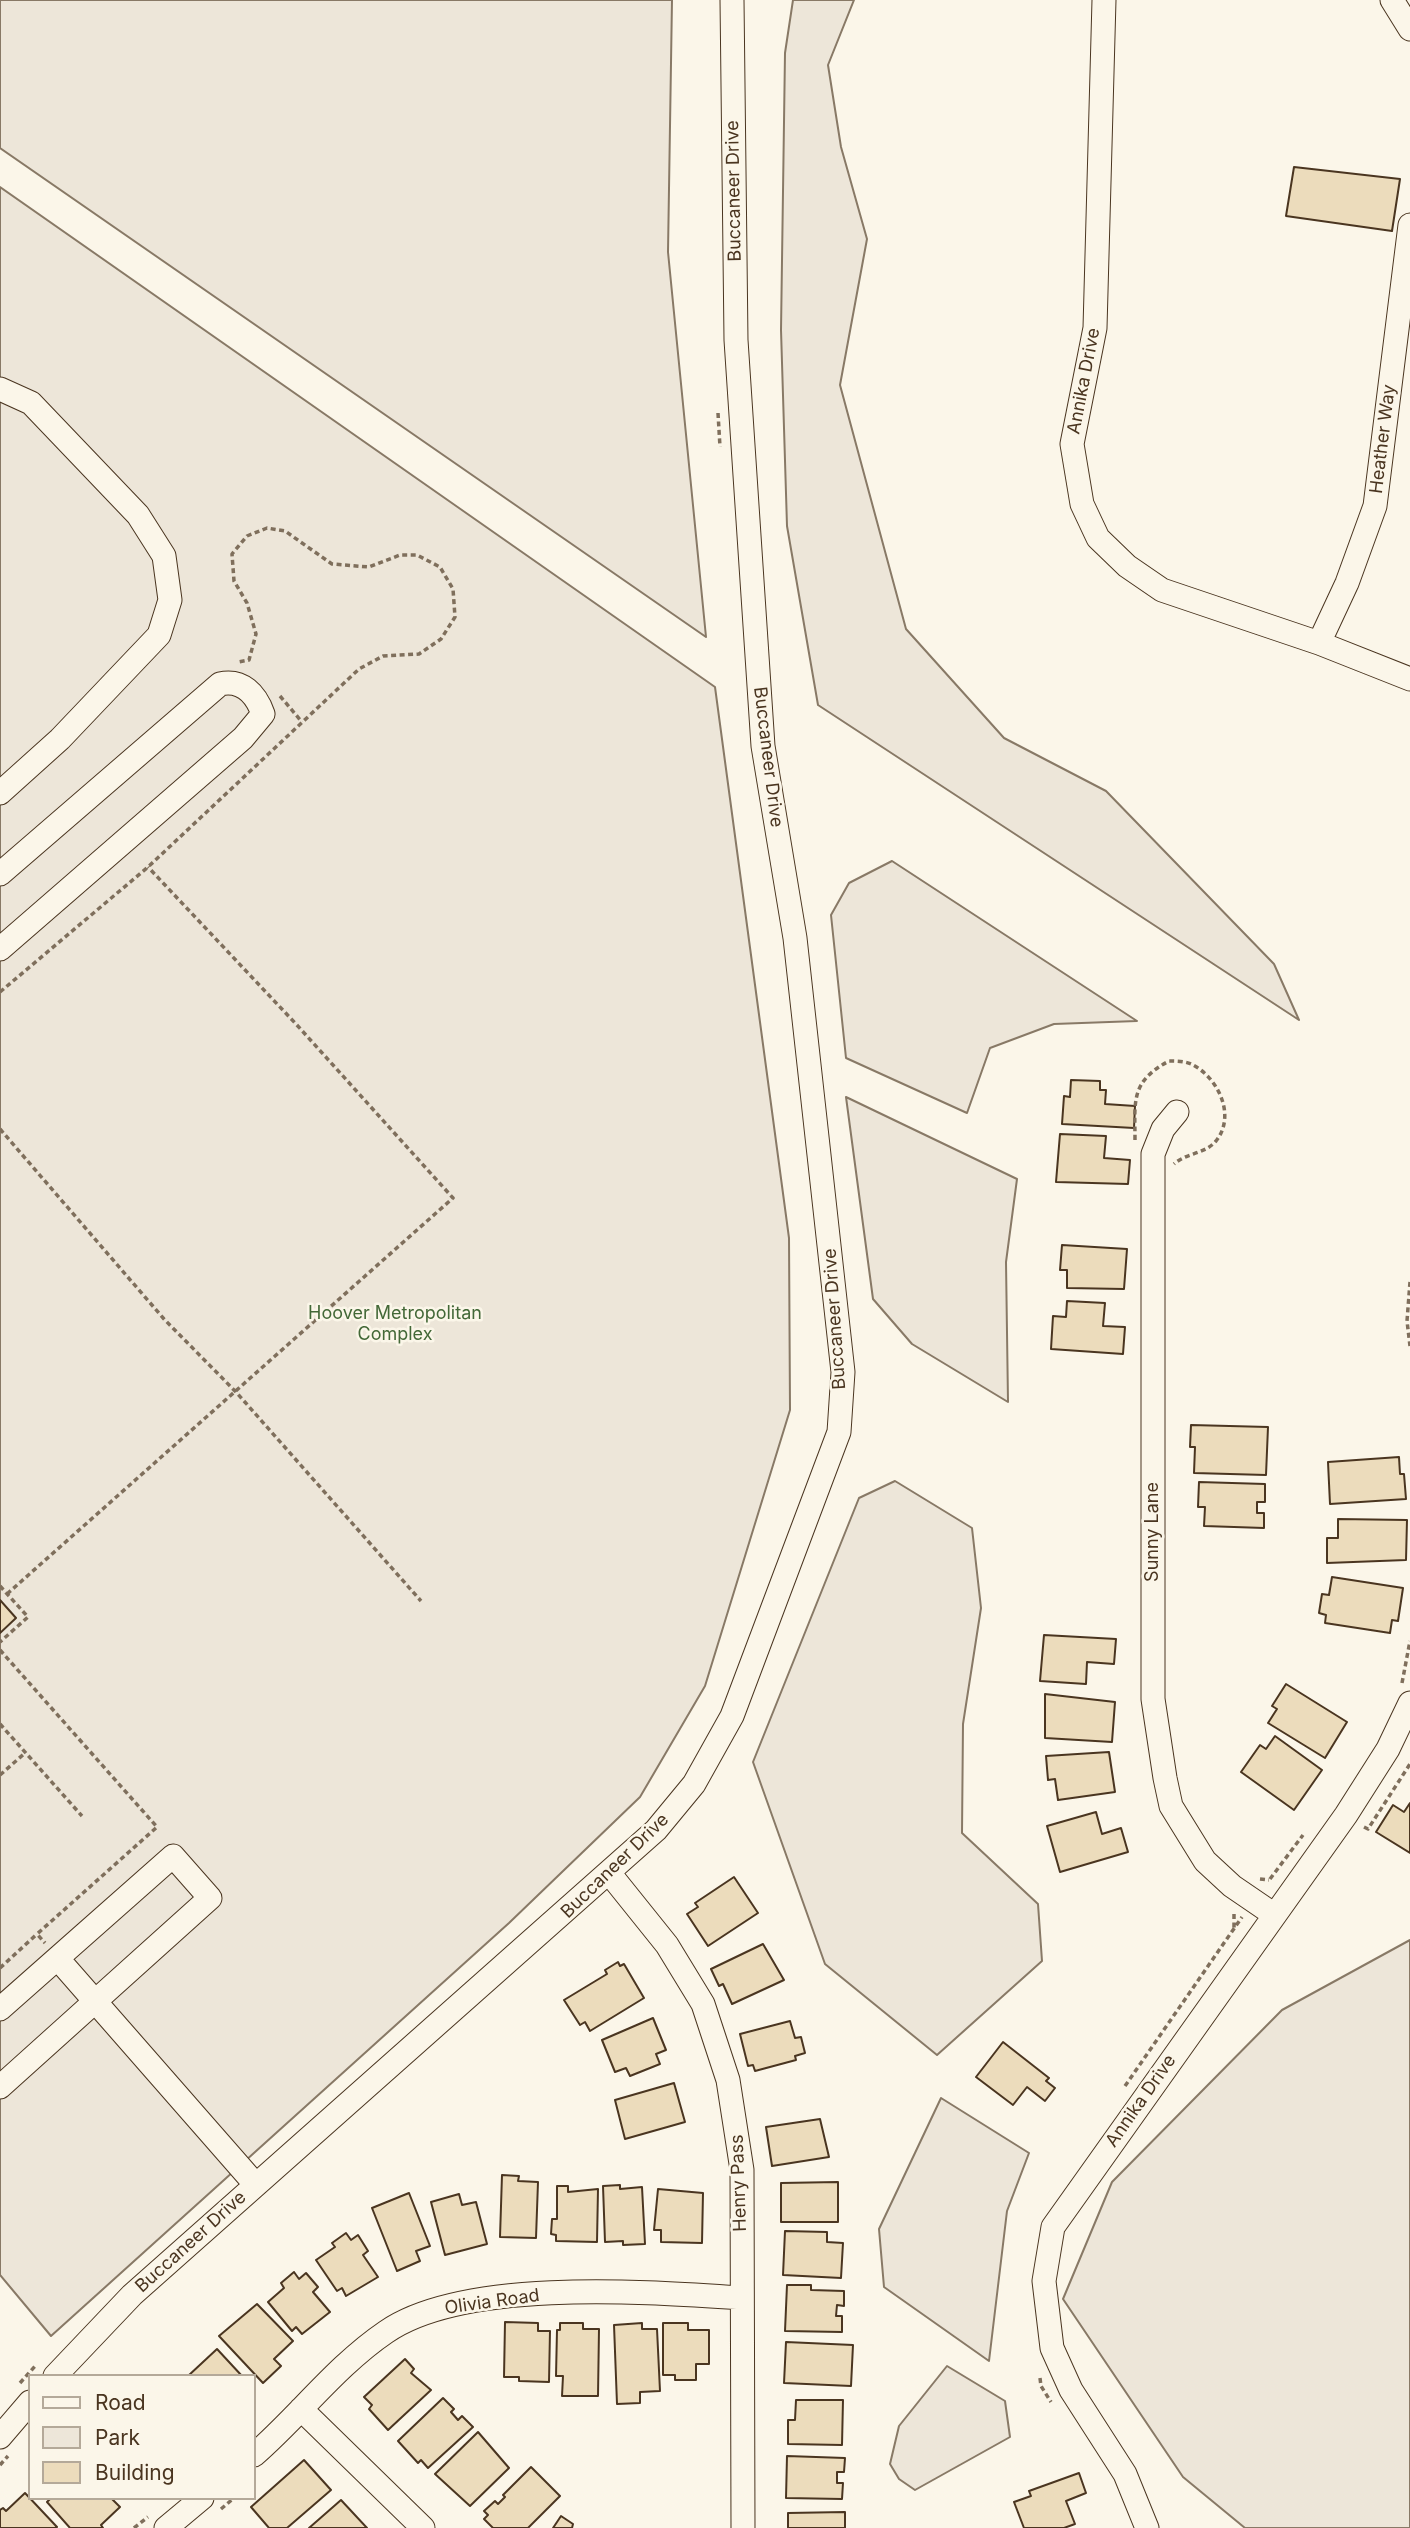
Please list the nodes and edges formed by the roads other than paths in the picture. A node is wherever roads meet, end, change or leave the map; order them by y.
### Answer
1 (732, 0) edge
2 (1104, 0) edge
3 (1392, 0) edge
4 (1410, 29) edge
5 (1410, 225) edge
6 (0, 389) edge
7 (1319, 643) junction
8 (1410, 679) edge
9 (0, 793) edge
10 (0, 874) edge
11 (0, 949) edge
12 (1177, 1112) dead end
13 (1410, 1703) edge
14 (610, 1874) junction
15 (1273, 1914) junction
16 (58, 1959) junction
17 (95, 2002) junction
18 (0, 2009) edge
19 (0, 2087) edge
20 (255, 2184) junction
21 (741, 2298) junction
22 (48, 2368) edge
23 (22, 2396) edge
24 (301, 2409) junction
25 (0, 2437) edge
26 (256, 2453) edge
27 (200, 2500) edge
28 (166, 2528) edge
29 (423, 2528) edge
30 (743, 2528) edge
31 (1147, 2528) edge

1 - 14 street, Buccaneer Drive
2 - 7 street, Annika Drive
3 - 4 street
5 - 7 street, Heather Way
6 - 9 street
7 - 8 street, Annika Drive
10 - 11 street
12 - 15 street, Sunny Lane
13 - 15 street, Annika Drive
14 - 20 street, Buccaneer Drive
14 - 21 street, Henry Pass
15 - 31 street, Annika Drive
16 - 17 street
16 - 17 street
16 - 18 street
17 - 19 street
17 - 20 street
20 - 22 street, Buccaneer Drive
21 - 24 street, Olivia Road
21 - 30 street, Henry Pass
23 - 25 street
24 - 26 street, Olivia Road
24 - 29 street
27 - 28 street

